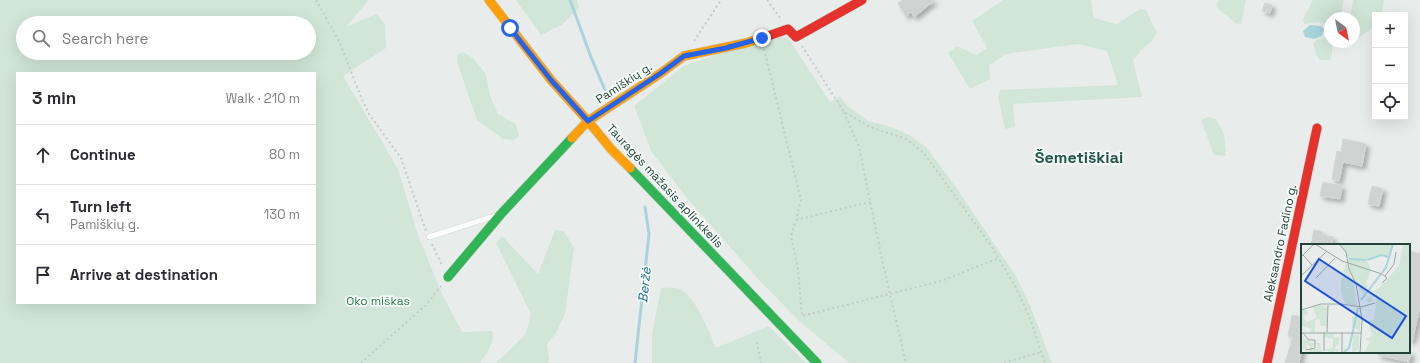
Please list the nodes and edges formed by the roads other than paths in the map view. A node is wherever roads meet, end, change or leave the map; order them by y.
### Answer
1 (489, 0) edge
2 (862, 0) edge
3 (588, 121) junction
4 (1317, 128) dead end
5 (501, 214) junction
6 (429, 237) road end
7 (448, 277) road end
8 (817, 363) edge
9 (1267, 363) edge

1 - 3 street, Tauragės mažasis aplinkkelis
2 - 3 street, Pamiškių g.
3 - 5 street, Pamiškių g.
3 - 8 street, Tauragės mažasis aplinkkelis
4 - 9 street, Aleksandro Fadino g.
5 - 6 lane
5 - 7 street, Pamiškių g.

